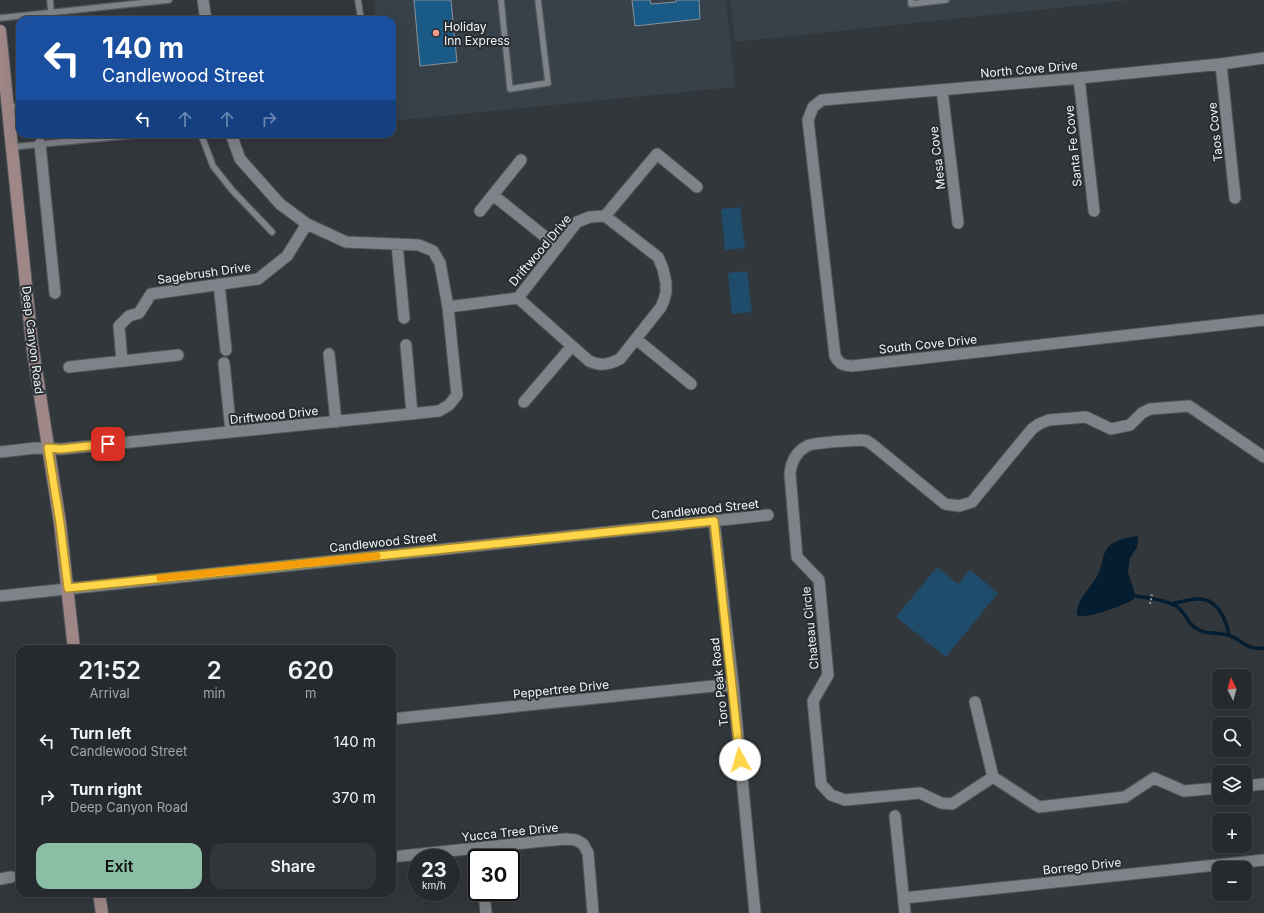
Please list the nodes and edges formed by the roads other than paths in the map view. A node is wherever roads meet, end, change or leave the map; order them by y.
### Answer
1 (50, 0) edge
2 (167, 0) edge
3 (203, 0) edge
4 (358, 0) edge
5 (501, 0) edge
6 (538, 0) edge
7 (911, 0) edge
8 (946, 0) edge
9 (51, 12) junction
10 (16, 16) edge
11 (17, 16) edge
12 (205, 16) edge
13 (360, 16) edge
14 (0, 18) edge
15 (0, 31) edge
16 (1264, 58) edge
17 (1221, 64) junction
18 (1079, 78) junction
19 (942, 90) junction
20 (5, 100) edge
21 (16, 104) edge
22 (808, 120) joint
23 (103, 138) edge
24 (202, 138) edge
25 (232, 138) edge
26 (40, 144) junction
27 (11, 147) junction
28 (521, 160) dead end
29 (697, 187) dead end
30 (493, 195) junction
31 (1235, 198) dead end
32 (480, 210) dead end
33 (1094, 211) dead end
34 (605, 216) junction
35 (958, 223) dead end
36 (307, 224) junction
37 (272, 232) dead end
38 (397, 244) junction
39 (558, 247) junction
40 (219, 284) junction
41 (55, 293) dead end
42 (518, 298) junction
43 (448, 307) junction
44 (404, 318) dead end
45 (1264, 320) edge
46 (636, 339) junction
47 (406, 345) dead end
48 (572, 346) junction
49 (226, 350) dead end
50 (329, 354) dead end
51 (178, 355) dead end
52 (122, 361) junction
53 (224, 363) dead end
54 (69, 367) dead end
55 (690, 384) dead end
56 (524, 402) dead end
57 (412, 414) junction
58 (336, 422) junction
59 (231, 432) junction
60 (48, 448) junction
61 (0, 452) edge
62 (1264, 457) edge
63 (768, 515) dead end
64 (714, 521) junction
65 (68, 588) junction
66 (0, 596) edge
67 (74, 645) edge
68 (733, 684) junction
69 (975, 702) dead end
70 (396, 719) edge
71 (993, 777) junction
72 (1264, 784) edge
73 (1252, 785) edge
74 (1212, 789) edge
75 (895, 816) dead end
76 (505, 849) edge
77 (468, 854) edge
78 (396, 857) edge
79 (1264, 860) edge
80 (100, 897) edge
81 (904, 898) junction
82 (485, 901) edge
83 (102, 913) edge
84 (486, 913) edge
85 (593, 913) edge
86 (755, 913) edge
87 (905, 913) edge

1 - 9 lane
2 - 9 lane
3 - 12 street
4 - 13 lane
5 - 6 lane
7 - 8 lane
9 - 11 lane
10 - 14 lane
15 - 20 street, Deep Canyon Road
16 - 17 street, North Cove Drive
17 - 18 street, North Cove Drive
17 - 31 street, Taos Cove
18 - 19 street, North Cove Drive
18 - 33 street, Santa Fe Cove
19 - 22 street, North Cove Drive
19 - 35 street, Mesa Cove
20 - 21 lane
20 - 27 street, Deep Canyon Road
22 - 45 street, South Cove Drive
23 - 26 lane
24 - 37 lane
25 - 36 street
26 - 27 lane
26 - 41 street
27 - 60 street, Deep Canyon Road
28 - 30 street
29 - 34 street
30 - 32 street
30 - 39 street
34 - 39 street, Driftwood Drive
34 - 46 street, Driftwood Drive
36 - 38 street
36 - 40 street, Sagebrush Drive
38 - 43 street, Driftwood Drive
38 - 44 street
39 - 42 street, Driftwood Drive
40 - 49 street
40 - 52 street, Sagebrush Drive
42 - 43 street, Driftwood Drive
42 - 48 street, Driftwood Drive
43 - 57 street, Driftwood Drive
46 - 48 street, Driftwood Drive
46 - 55 street
47 - 57 street
48 - 56 street
50 - 58 street
51 - 52 street
52 - 54 street
53 - 59 street
57 - 58 street, Driftwood Drive
58 - 59 street, Driftwood Drive
59 - 60 street, Driftwood Drive
60 - 61 street, Driftwood Drive
60 - 65 street, Deep Canyon Road
62 - 71 street, Chateau Circle
63 - 64 street, Candlewood Street
64 - 65 street, Candlewood Street
64 - 68 street, Toro Peak Road
65 - 66 street, Candlewood Street
65 - 67 street, Deep Canyon Road
68 - 70 street, Peppertree Drive
68 - 86 street, Toro Peak Road
69 - 71 street
71 - 74 street
72 - 73 street
75 - 81 street
76 - 85 street, Yucca Tree Drive
77 - 78 street, Yucca Tree Drive
79 - 81 street, Borrego Drive
80 - 83 street
81 - 87 street
82 - 84 street

